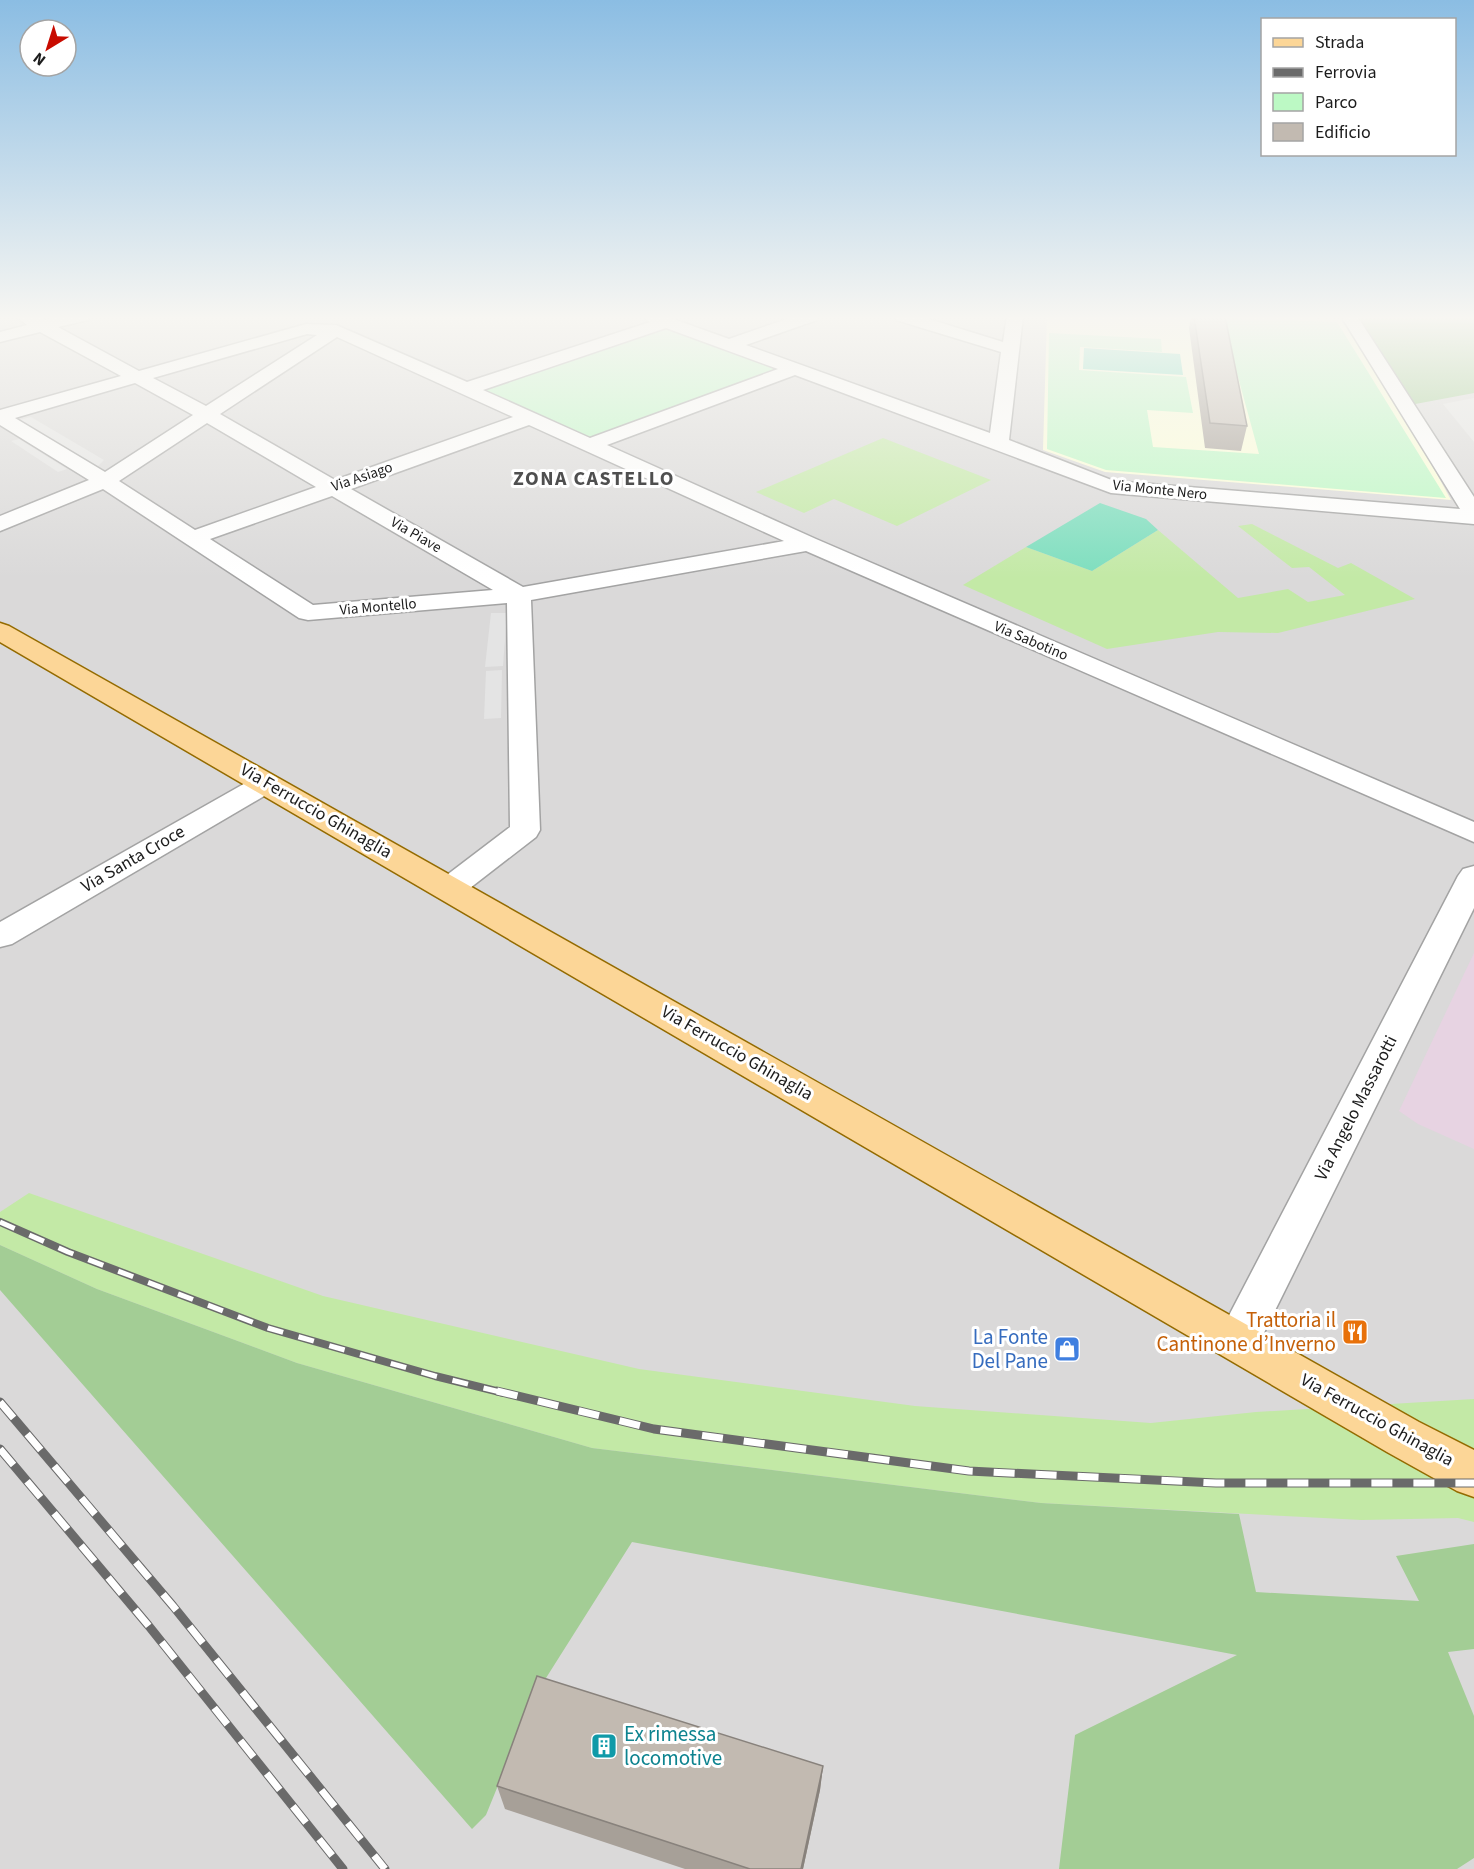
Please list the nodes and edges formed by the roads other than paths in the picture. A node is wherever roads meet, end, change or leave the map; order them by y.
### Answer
1 (45, 403) edge
2 (184, 403) edge
3 (226, 403) edge
4 (502, 403) edge
5 (702, 403) edge
6 (889, 403) edge
7 (1004, 403) edge
8 (1404, 403) edge
9 (0, 416) edge
10 (207, 416) junction
11 (532, 417) junction
12 (999, 443) junction
13 (591, 444) junction
14 (105, 481) junction
15 (333, 488) junction
16 (1474, 516) edge
17 (0, 524) edge
18 (193, 538) junction
19 (808, 544) junction
20 (519, 595) junction
21 (0, 631) edge
22 (266, 783) junction
23 (1474, 833) edge
24 (1474, 876) edge
25 (450, 888) junction
26 (0, 936) edge
27 (1238, 1341) junction
28 (1474, 1475) edge

1 - 9 street
2 - 10 street, Via Piave
3 - 10 street
4 - 11 street, Via Sabotino
5 - 13 street
6 - 12 street, Via Monte Nero
7 - 12 street
8 - 16 street
9 - 14 street, Via Montello
10 - 14 street
10 - 15 street, Via Piave
11 - 13 street, Via Sabotino
11 - 15 street, Via Asiago
12 - 16 street, Via Monte Nero
13 - 19 street, Via Sabotino
14 - 17 street
14 - 18 street, Via Montello
15 - 18 street, Via Asiago
15 - 20 street, Via Piave
18 - 20 street, Via Montello
19 - 20 street, Via Montello
19 - 23 street, Via Sabotino
20 - 25 street
21 - 22 main road, Via Ferruccio Ghinaglia
22 - 25 main road, Via Ferruccio Ghinaglia
22 - 26 street, Via Santa Croce
24 - 27 street, Via Angelo Massarotti
25 - 27 main road, Via Ferruccio Ghinaglia
27 - 28 main road, Via Ferruccio Ghinaglia

